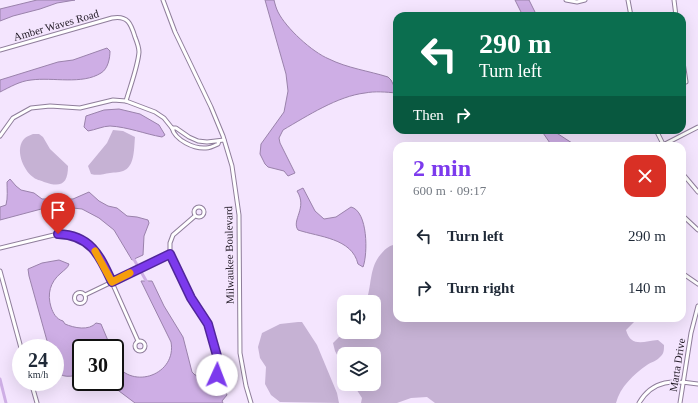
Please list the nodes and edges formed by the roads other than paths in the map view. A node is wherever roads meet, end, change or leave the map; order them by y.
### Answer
1 (163, 0) edge
2 (566, 0) edge
3 (585, 0) edge
4 (628, 0) edge
5 (674, 0) edge
6 (630, 12) edge
7 (676, 12) edge
8 (0, 50) edge
9 (126, 101) junction
10 (698, 127) edge
11 (172, 128) junction
12 (686, 133) edge
13 (685, 134) edge
14 (0, 136) edge
15 (189, 137) junction
16 (224, 140) junction
17 (219, 141) junction
18 (186, 142) junction
19 (670, 142) edge
20 (686, 178) edge
21 (698, 192) edge
22 (195, 216) dead end
23 (686, 219) edge
24 (698, 230) edge
25 (0, 248) edge
26 (170, 254) junction
27 (0, 271) edge
28 (686, 276) edge
29 (112, 282) junction
30 (698, 284) edge
31 (84, 295) dead end
32 (698, 306) edge
33 (19, 339) edge
34 (138, 341) dead end
35 (221, 370) dead end
36 (683, 382) junction
37 (698, 384) edge
38 (34, 391) edge
39 (37, 403) edge
40 (251, 403) edge
41 (639, 403) edge
42 (680, 403) edge

1 - 16 street, Milwaukee Boulevard
2 - 3 street
4 - 6 street
5 - 7 street
8 - 9 street, Amber Waves Road
9 - 11 street
9 - 14 street
10 - 12 street
11 - 15 street
11 - 18 street
13 - 19 street
15 - 17 street
15 - 18 street
16 - 17 street
16 - 40 street, Milwaukee Boulevard
17 - 18 street
20 - 21 street
22 - 26 street
23 - 24 street
25 - 29 street
26 - 29 street
26 - 35 street
27 - 33 street
28 - 30 street
29 - 31 street
29 - 34 street
32 - 36 street, Marta Drive
36 - 37 street
36 - 41 street
36 - 42 street, Marta Drive
38 - 39 street

